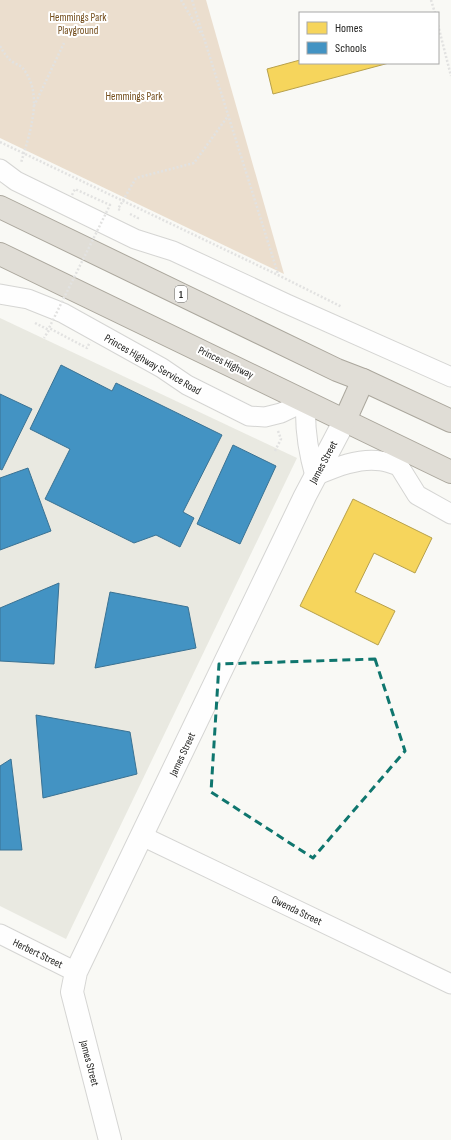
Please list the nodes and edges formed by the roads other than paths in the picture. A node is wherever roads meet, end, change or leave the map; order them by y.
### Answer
1 (0, 169) edge
2 (0, 207) edge
3 (0, 254) edge
4 (0, 294) edge
5 (451, 377) edge
6 (363, 380) junction
7 (306, 401) junction
8 (345, 420) junction
9 (451, 421) edge
10 (399, 466) junction
11 (451, 472) edge
12 (315, 476) junction
13 (451, 514) edge
14 (142, 836) junction
15 (0, 934) edge
16 (76, 972) junction
17 (451, 984) edge
18 (110, 1140) edge

1 - 5 street
2 - 6 highway, 1
3 - 7 highway, Princes Highway
4 - 7 street, Princes Highway Service Road
6 - 8 highway, James Street
6 - 9 highway, 1
7 - 8 highway, Princes Highway
7 - 12 street
8 - 11 highway, Princes Highway
8 - 12 street, James Street
10 - 11 street
10 - 12 street
10 - 13 street
12 - 14 street, James Street
14 - 16 street, James Street
14 - 17 street, Gwenda Street
15 - 16 street, Herbert Street
16 - 18 street, James Street

